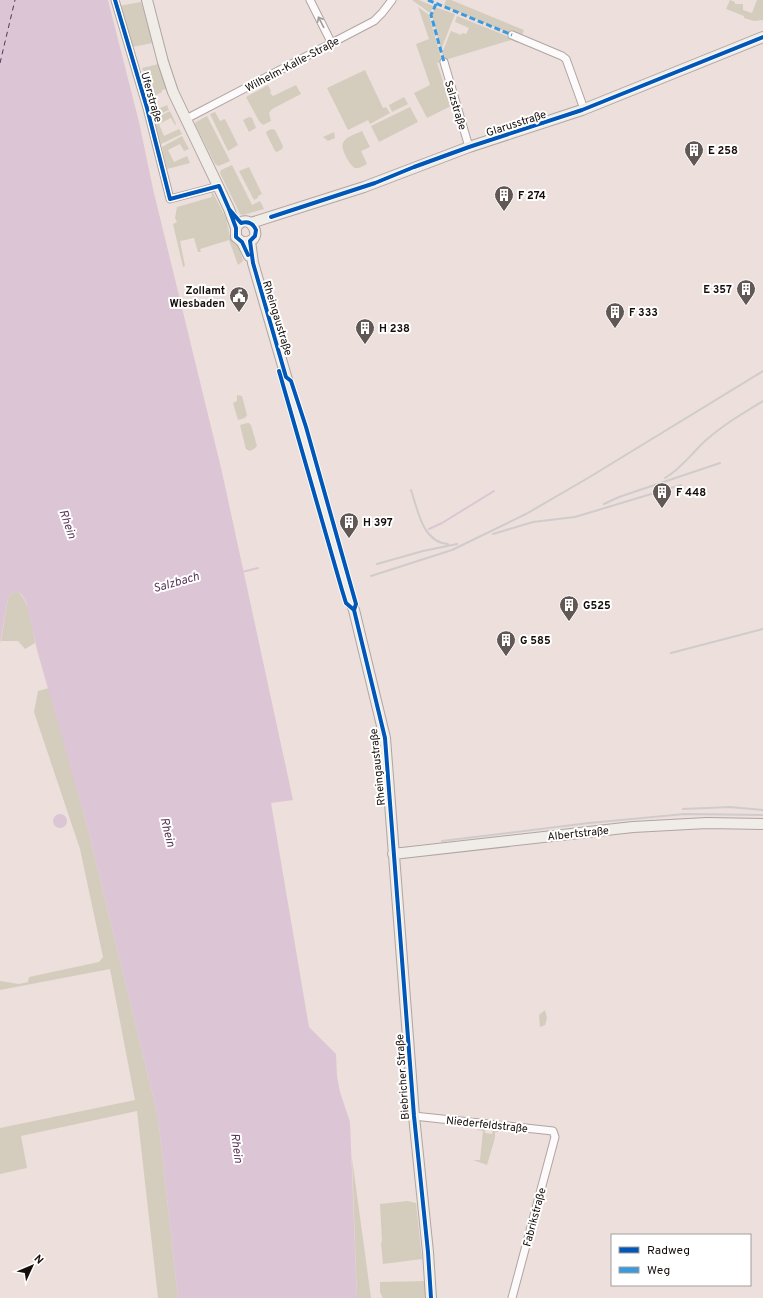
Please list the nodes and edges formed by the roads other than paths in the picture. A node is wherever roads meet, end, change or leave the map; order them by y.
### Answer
1 (115, 0) edge
2 (147, 0) edge
3 (310, 0) edge
4 (392, 0) edge
5 (512, 35) dead end
6 (763, 37) edge
7 (332, 44) junction
8 (444, 62) dead end
9 (584, 109) junction
10 (186, 119) junction
11 (469, 147) junction
12 (218, 186) junction
13 (246, 226) junction
14 (246, 241) junction
15 (763, 824) edge
16 (393, 854) junction
17 (414, 1116) junction
18 (555, 1136) joint
19 (431, 1298) edge
20 (512, 1298) edge

1 - 12 street, Uferstraße
2 - 10 street, Rheingaustraße
7 -> 3 street
4 - 7 street, Wilhelm-Kalle-Straße
5 - 9 street
6 - 9 street, Glarusstraße
7 - 10 street, Wilhelm-Kalle-Straße
8 - 11 street, Salzstraße
9 - 11 street, Glarusstraße
10 - 12 street, Rheingaustraße
11 - 13 street, Glarusstraße
12 - 13 street, Rheingaustraße
13 - 14 street
13 - 14 street, Rheingaustraße
14 - 16 street, Rheingaustraße
15 - 16 street, Albertstraße
16 - 17 street, Biebricher Straße
17 - 18 street, Niederfeldstraße
17 - 19 street, Biebricher Straße
18 - 20 street, Fabrikstraße

